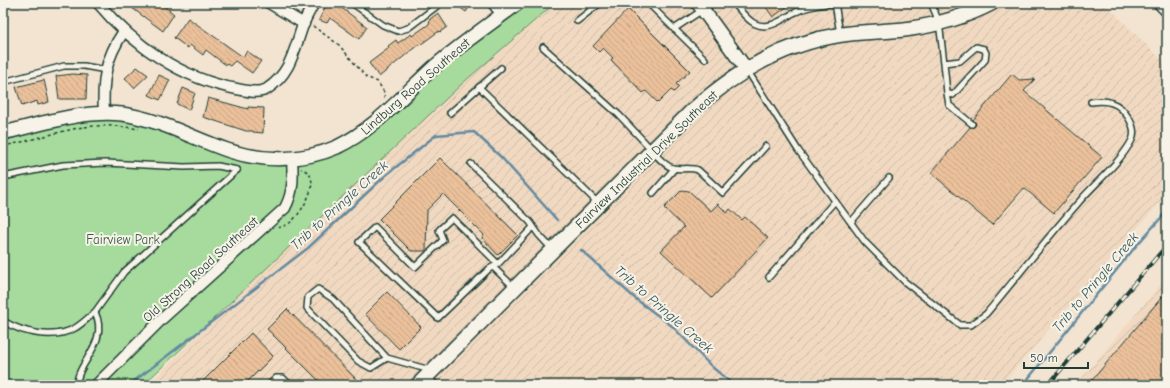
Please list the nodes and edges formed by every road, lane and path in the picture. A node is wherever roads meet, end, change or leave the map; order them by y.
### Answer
1 (98, 3) edge
2 (269, 3) edge
3 (314, 3) edge
4 (441, 3) edge
5 (493, 3) edge
6 (518, 3) edge
7 (600, 3) edge
8 (648, 3) edge
9 (734, 3) edge
10 (832, 3) edge
11 (835, 3) edge
12 (931, 3) edge
13 (992, 3) edge
14 (1161, 3) edge
15 (356, 4) edge
16 (705, 6) edge
17 (1167, 9) edge
18 (502, 14) junction
19 (577, 21) dead end
20 (939, 22) junction
21 (306, 24) junction
22 (674, 29) junction
23 (124, 31) junction
24 (840, 35) junction
25 (543, 47) dead end
26 (705, 59) dead end
27 (944, 63) junction
28 (501, 68) dead end
29 (746, 69) junction
30 (106, 70) junction
31 (3, 82) edge
32 (479, 87) junction
33 (947, 93) junction
34 (382, 101) dead end
35 (1091, 102) dead end
36 (450, 113) dead end
37 (104, 114) junction
38 (972, 124) dead end
39 (144, 130) dead end
40 (3, 134) edge
41 (3, 146) edge
42 (766, 146) dead end
43 (652, 151) junction
44 (292, 163) junction
45 (471, 164) dead end
46 (674, 169) junction
47 (3, 176) edge
48 (889, 178) dead end
49 (653, 193) dead end
50 (835, 201) junction
51 (599, 204) junction
52 (850, 222) junction
53 (533, 227) junction
54 (262, 230) junction
55 (553, 250) junction
56 (496, 266) junction
57 (769, 277) dead end
58 (515, 288) junction
59 (96, 312) junction
60 (3, 321) edge
61 (387, 358) junction
62 (428, 379) edge
63 (77, 385) edge
64 (96, 385) edge
65 (269, 385) edge
66 (290, 385) edge

1 - 23 street
2 - 21 street
3 - 21 street
4 - 15 lane
5 - 18 street
6 - 18 street, Lindburg Road Southeast
7 - 19 lane
8 - 22 lane
9 - 10 lane
11 - 24 lane
12 - 20 lane
13 - 20 main road, Fairview Industrial Drive Southeast
14 - 17 main road
16 - 22 lane
16 - 29 street
18 - 44 street, Lindburg Road Southeast
20 - 24 main road, Fairview Industrial Drive Southeast
20 - 27 lane
21 - 23 street
21 - 34 path
22 - 26 lane
23 - 30 street
24 - 29 main road, Fairview Industrial Drive Southeast
25 - 43 lane
27 - 33 lane
27 - 33 lane
28 - 32 lane
29 - 43 main road, Fairview Industrial Drive Southeast
29 - 50 lane
30 - 31 lane
30 - 37 street
32 - 36 lane
32 - 51 lane
33 - 38 lane
35 - 52 lane
37 - 40 street, Lindburg Road Southeast
37 - 44 street, Lindburg Road Southeast
39 - 41 path
42 - 46 lane
43 - 46 lane
43 - 51 main road, Fairview Industrial Drive Southeast
44 - 54 street, Old Strong Road Southeast
44 - 54 path
45 - 53 lane
46 - 49 lane
47 - 59 lane
48 - 52 lane
50 - 52 lane
50 - 57 lane
51 - 55 main road, Fairview Industrial Drive Southeast
53 - 55 lane
53 - 56 lane
54 - 64 street, Old Strong Road Southeast
55 - 58 main road, Fairview Industrial Drive Southeast
56 - 56 lane
56 - 58 lane
58 - 62 main road, Fairview Industrial Drive Southeast
59 - 60 lane
59 - 63 lane
61 - 61 lane
61 - 62 lane
65 - 66 lane

